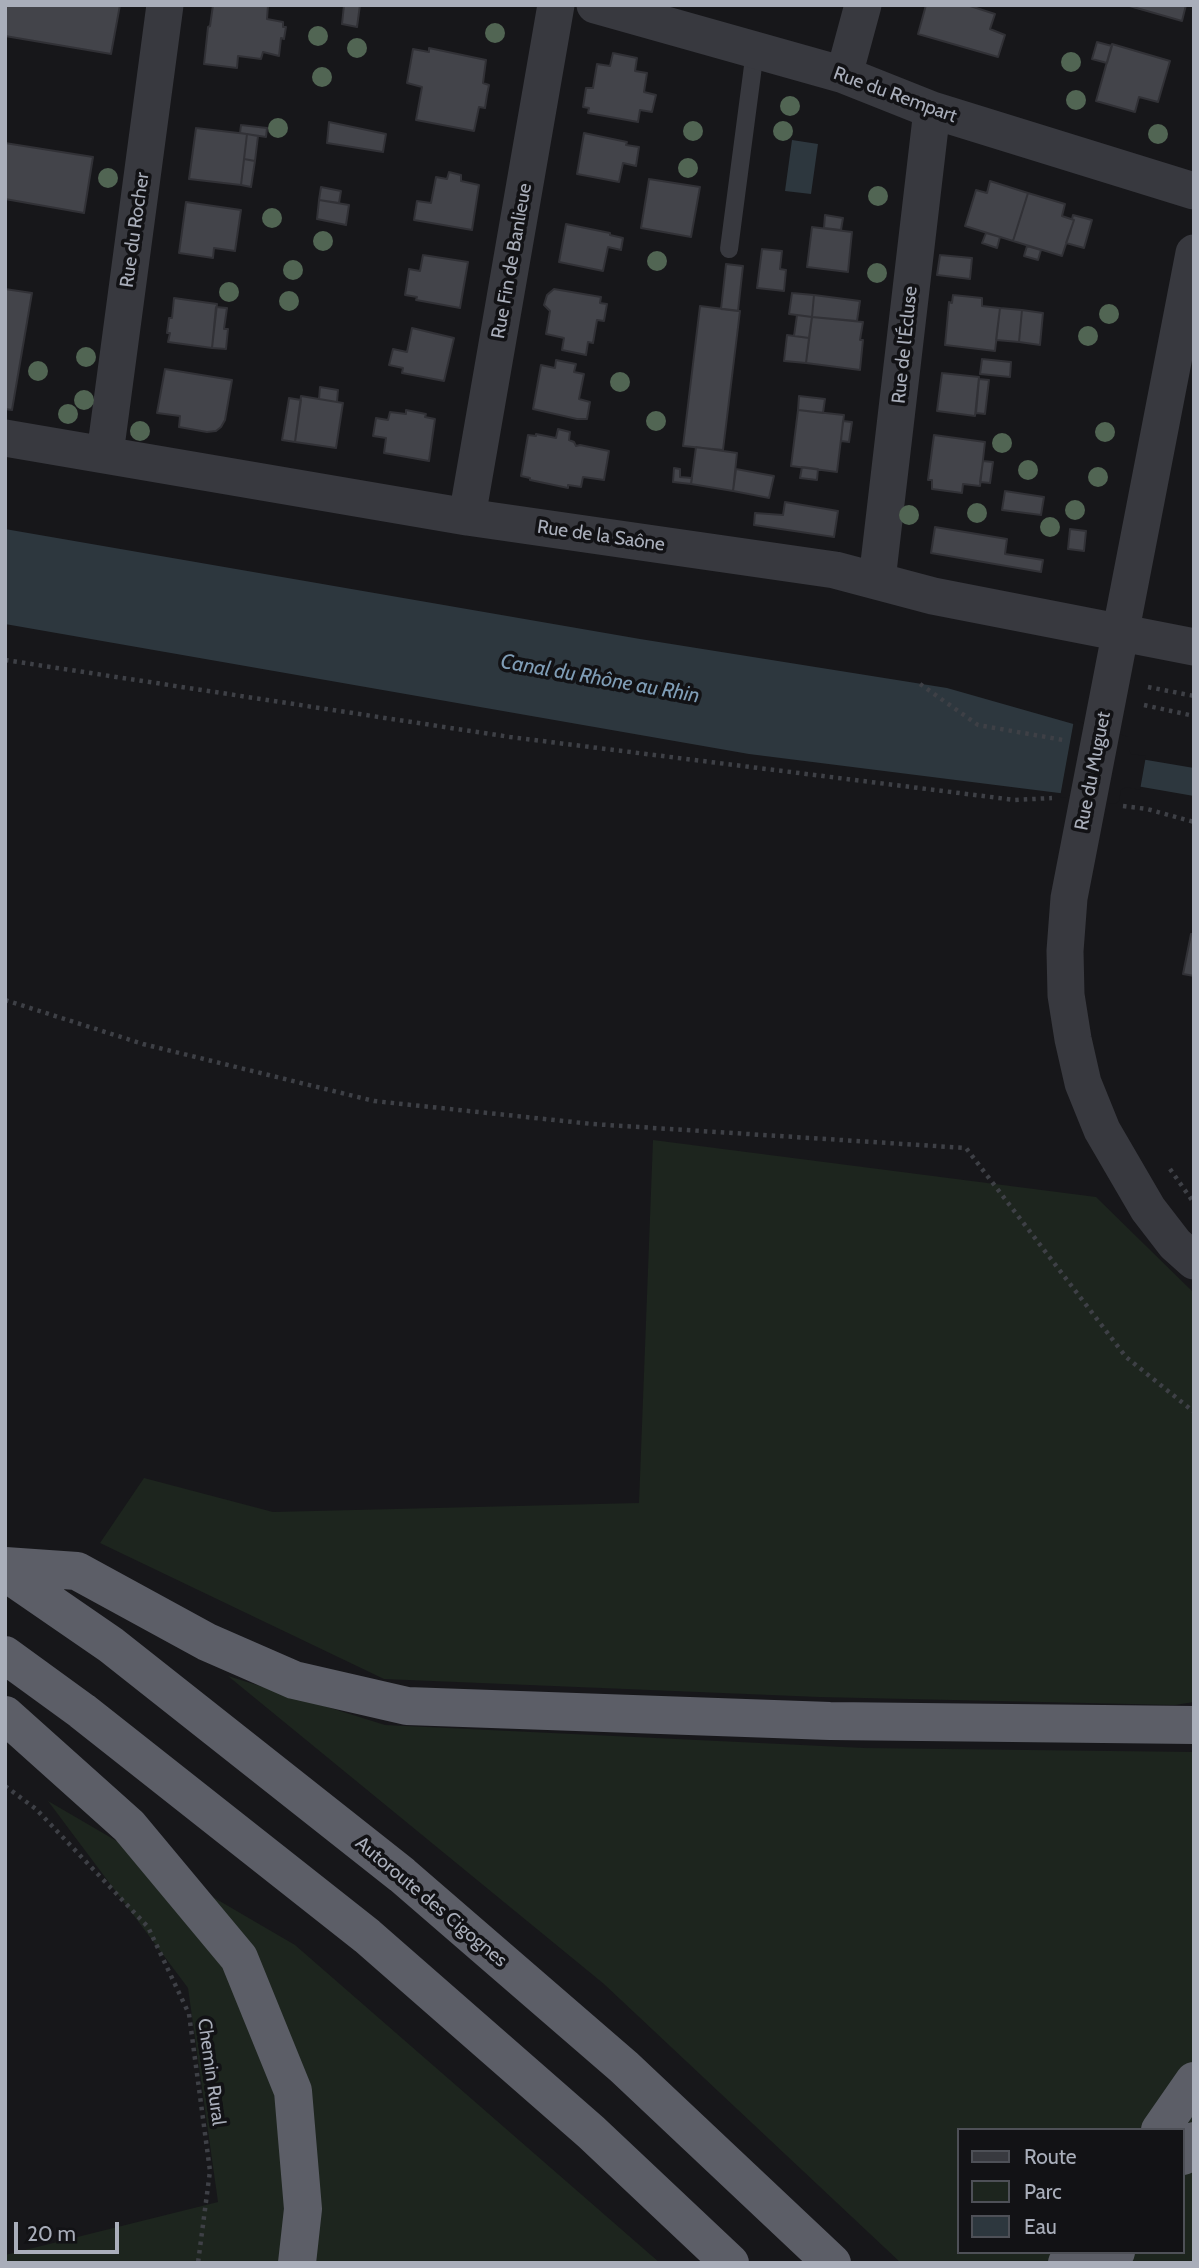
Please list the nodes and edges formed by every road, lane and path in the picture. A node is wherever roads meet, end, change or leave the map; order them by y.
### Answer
1 (165, 5) edge
2 (556, 5) edge
3 (595, 5) edge
4 (863, 5) edge
5 (755, 51) junction
6 (844, 75) junction
7 (932, 110) junction
8 (1194, 191) edge
9 (729, 249) dead end
10 (1194, 253) edge
11 (5, 438) edge
12 (105, 454) junction
13 (467, 517) junction
14 (877, 580) junction
15 (1194, 647) edge
16 (5, 660) edge
17 (920, 684) dead end
18 (1148, 687) dead end
19 (1194, 696) edge
20 (1144, 705) dead end
21 (1194, 716) edge
22 (1072, 741) dead end
23 (1059, 798) dead end
24 (1122, 806) dead end
25 (1194, 822) edge
26 (5, 1000) edge
27 (1163, 1159) dead end
28 (1194, 1203) edge
29 (1194, 1261) edge
30 (1194, 1412) edge
31 (5, 1566) edge
32 (5, 1572) edge
33 (5, 1655) edge
34 (5, 1715) edge
35 (1194, 1725) edge
36 (5, 1786) edge
37 (1194, 2081) edge
38 (1161, 2128) edge
39 (198, 2263) edge
40 (297, 2263) edge
41 (730, 2263) edge
42 (832, 2263) edge

1 - 12 street, Rue du Rocher
2 - 13 street, Rue Fin de Banlieue
3 - 5 street, Rue du Rempart
4 - 6 street
5 - 6 street, Rue du Rempart
5 - 9 lane
6 - 7 street, Rue du Rempart
7 - 8 street, Rue du Rempart
7 - 14 street, Rue de l'Écluse
10 - 29 street, Rue du Muguet
11 - 12 street, Rue de la Saône
12 - 13 street, Rue de la Saône
13 - 14 street, Rue de la Saône
14 - 15 street, Rue de la Saône
16 - 23 path
17 - 22 path
18 - 19 path
20 - 21 path
24 - 25 path
26 - 30 path
27 - 28 path
31 - 35 highway
32 - 42 highway, Autoroute des Cigognes
33 - 41 highway
34 - 40 highway
36 - 39 path, Chemin Rural
37 - 38 highway

